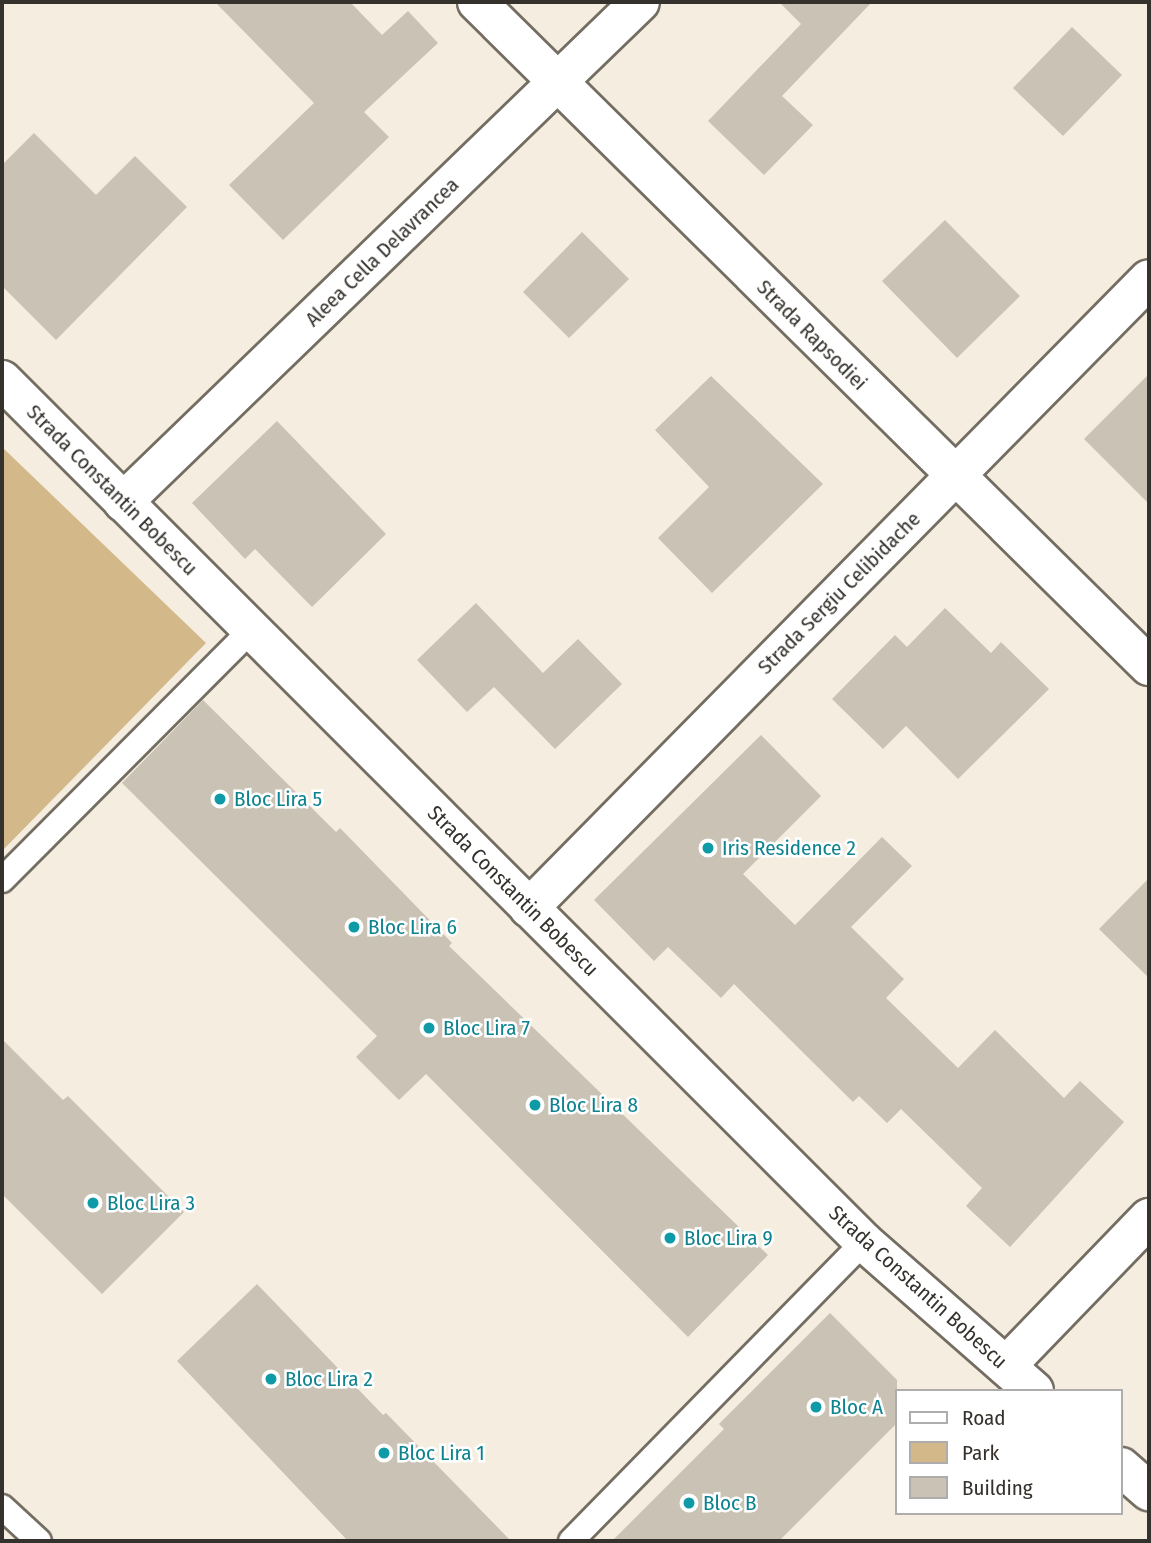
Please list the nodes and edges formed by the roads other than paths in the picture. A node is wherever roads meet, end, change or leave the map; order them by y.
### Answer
1 (477, 2) edge
2 (640, 2) edge
3 (557, 82) junction
4 (1149, 279) edge
5 (2, 380) edge
6 (954, 476) junction
7 (124, 502) junction
8 (251, 630) junction
9 (1149, 666) edge
10 (2, 880) edge
11 (529, 908) junction
12 (1149, 1218) edge
13 (864, 1242) junction
14 (1020, 1379) edge
15 (1123, 1469) edge
16 (1149, 1492) edge
17 (2, 1507) edge
18 (39, 1541) edge
19 (571, 1541) edge

1 - 3 street, Strada Rapsodiei
2 - 3 street, Aleea Cella Delavrancea
3 - 6 street, Strada Rapsodiei
3 - 7 street, Aleea Cella Delavrancea
4 - 6 street, Strada Sergiu Celibidache
5 - 7 street, Strada Constantin Bobescu
6 - 9 street, Strada Rapsodiei
6 - 11 street, Strada Sergiu Celibidache
7 - 8 street, Strada Constantin Bobescu
8 - 10 lane
8 - 11 street, Strada Constantin Bobescu
11 - 13 street, Strada Constantin Bobescu
12 - 14 street
13 - 14 street, Strada Constantin Bobescu
13 - 19 lane
15 - 16 street
17 - 18 lane

